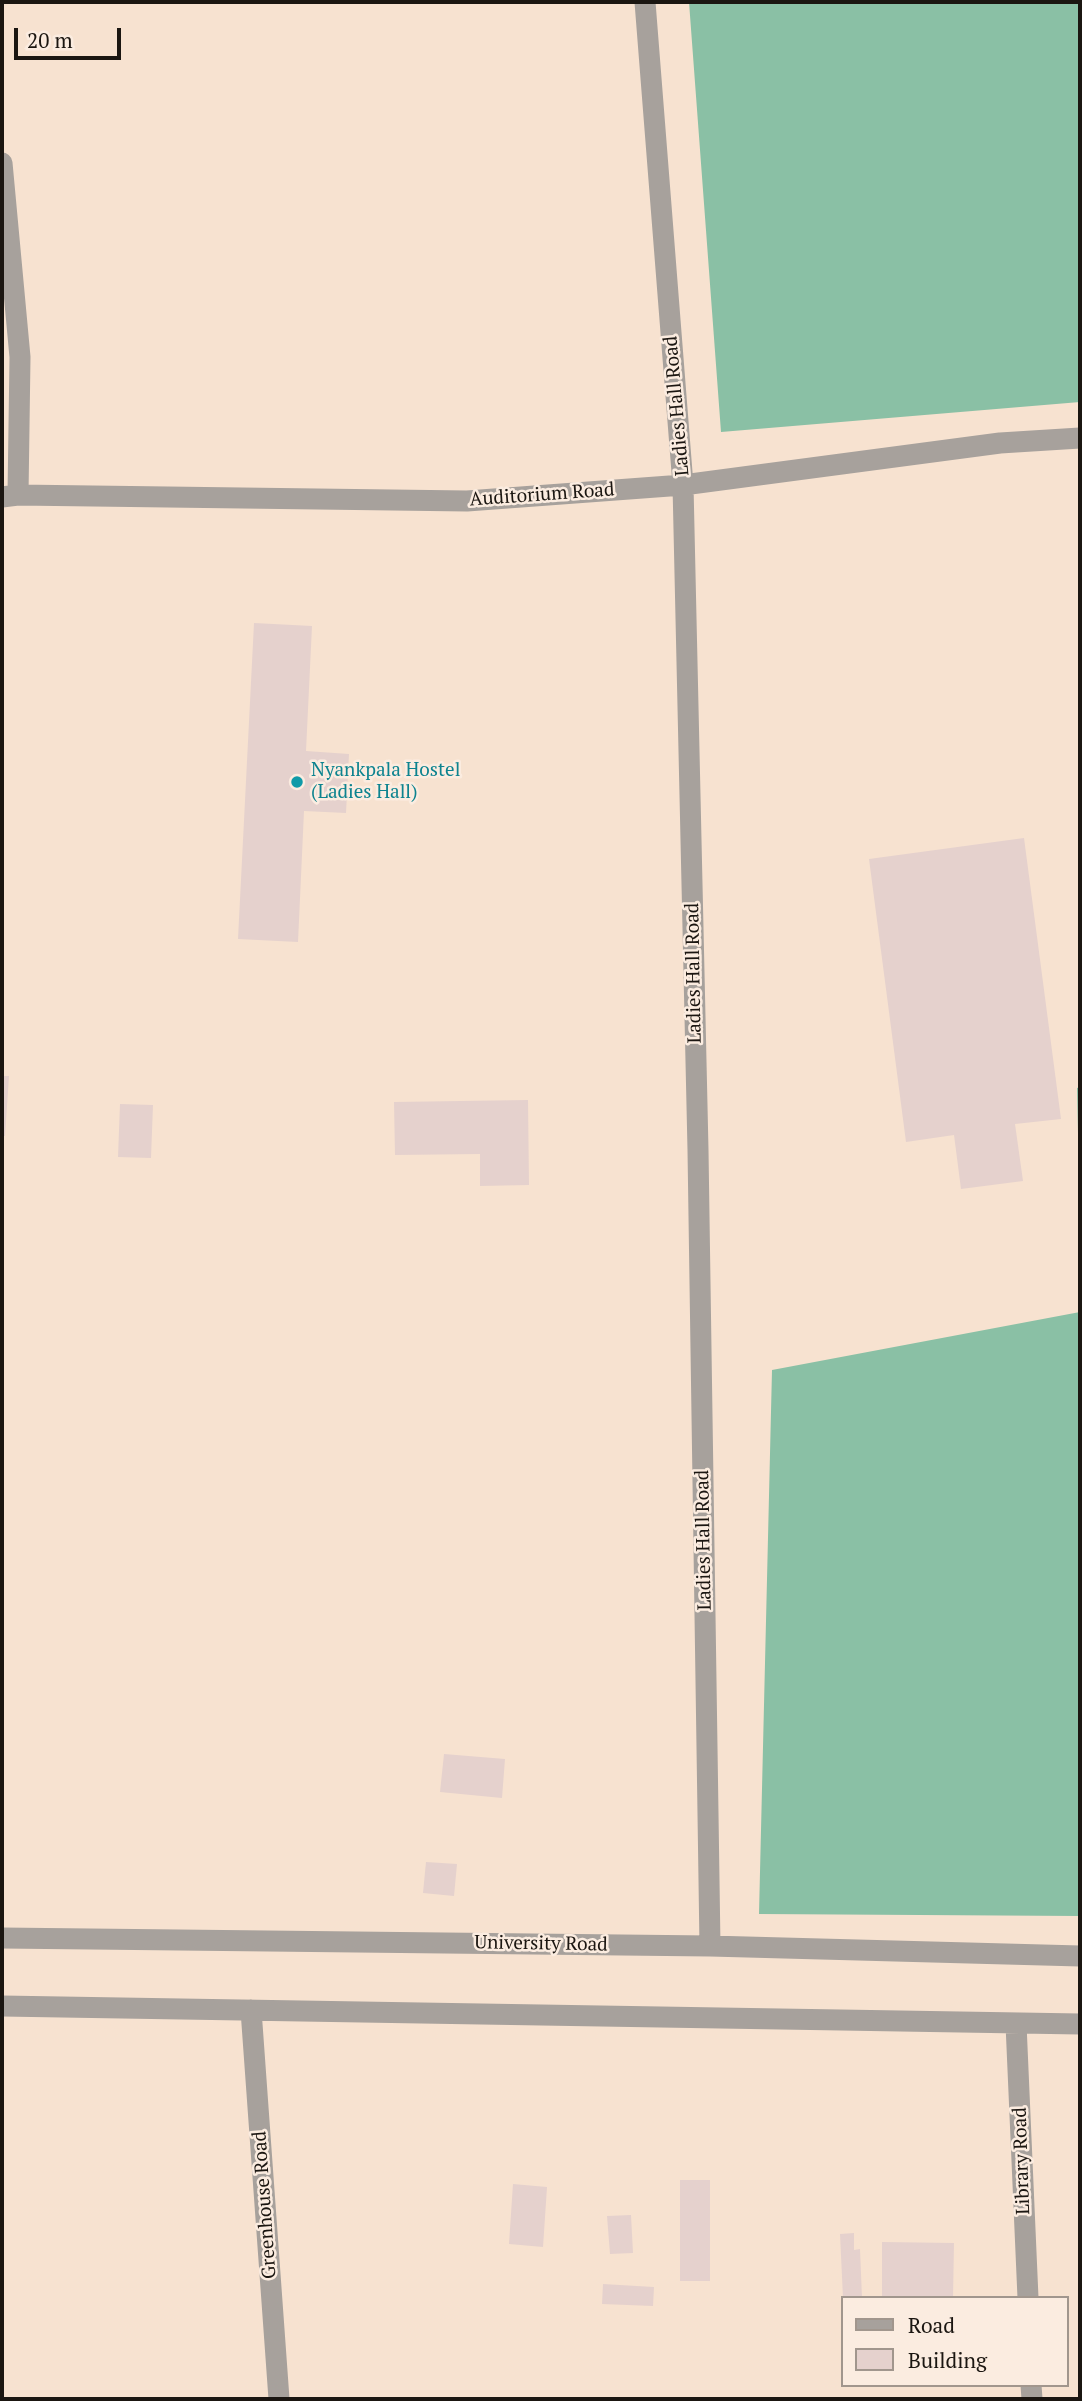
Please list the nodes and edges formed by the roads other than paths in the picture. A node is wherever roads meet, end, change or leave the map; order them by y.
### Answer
1 (645, 2) edge
2 (2, 163) edge
3 (1080, 438) edge
4 (683, 485) junction
5 (10, 496) edge
6 (2, 1938) edge
7 (710, 1946) junction
8 (1080, 1956) edge
9 (2, 2006) edge
10 (251, 2010) junction
11 (1016, 2024) junction
12 (1080, 2024) edge
13 (1027, 2296) edge
14 (279, 2399) edge

1 - 4 street, Ladies Hall Road
2 - 5 street
3 - 4 street, Auditorium Road
4 - 5 street, Auditorium Road
4 - 7 street, Ladies Hall Road
6 - 7 street, University Road
7 - 8 street, University Road
9 - 10 street
10 - 11 street
10 - 14 street, Greenhouse Road
11 - 12 street
11 - 13 street, Library Road

